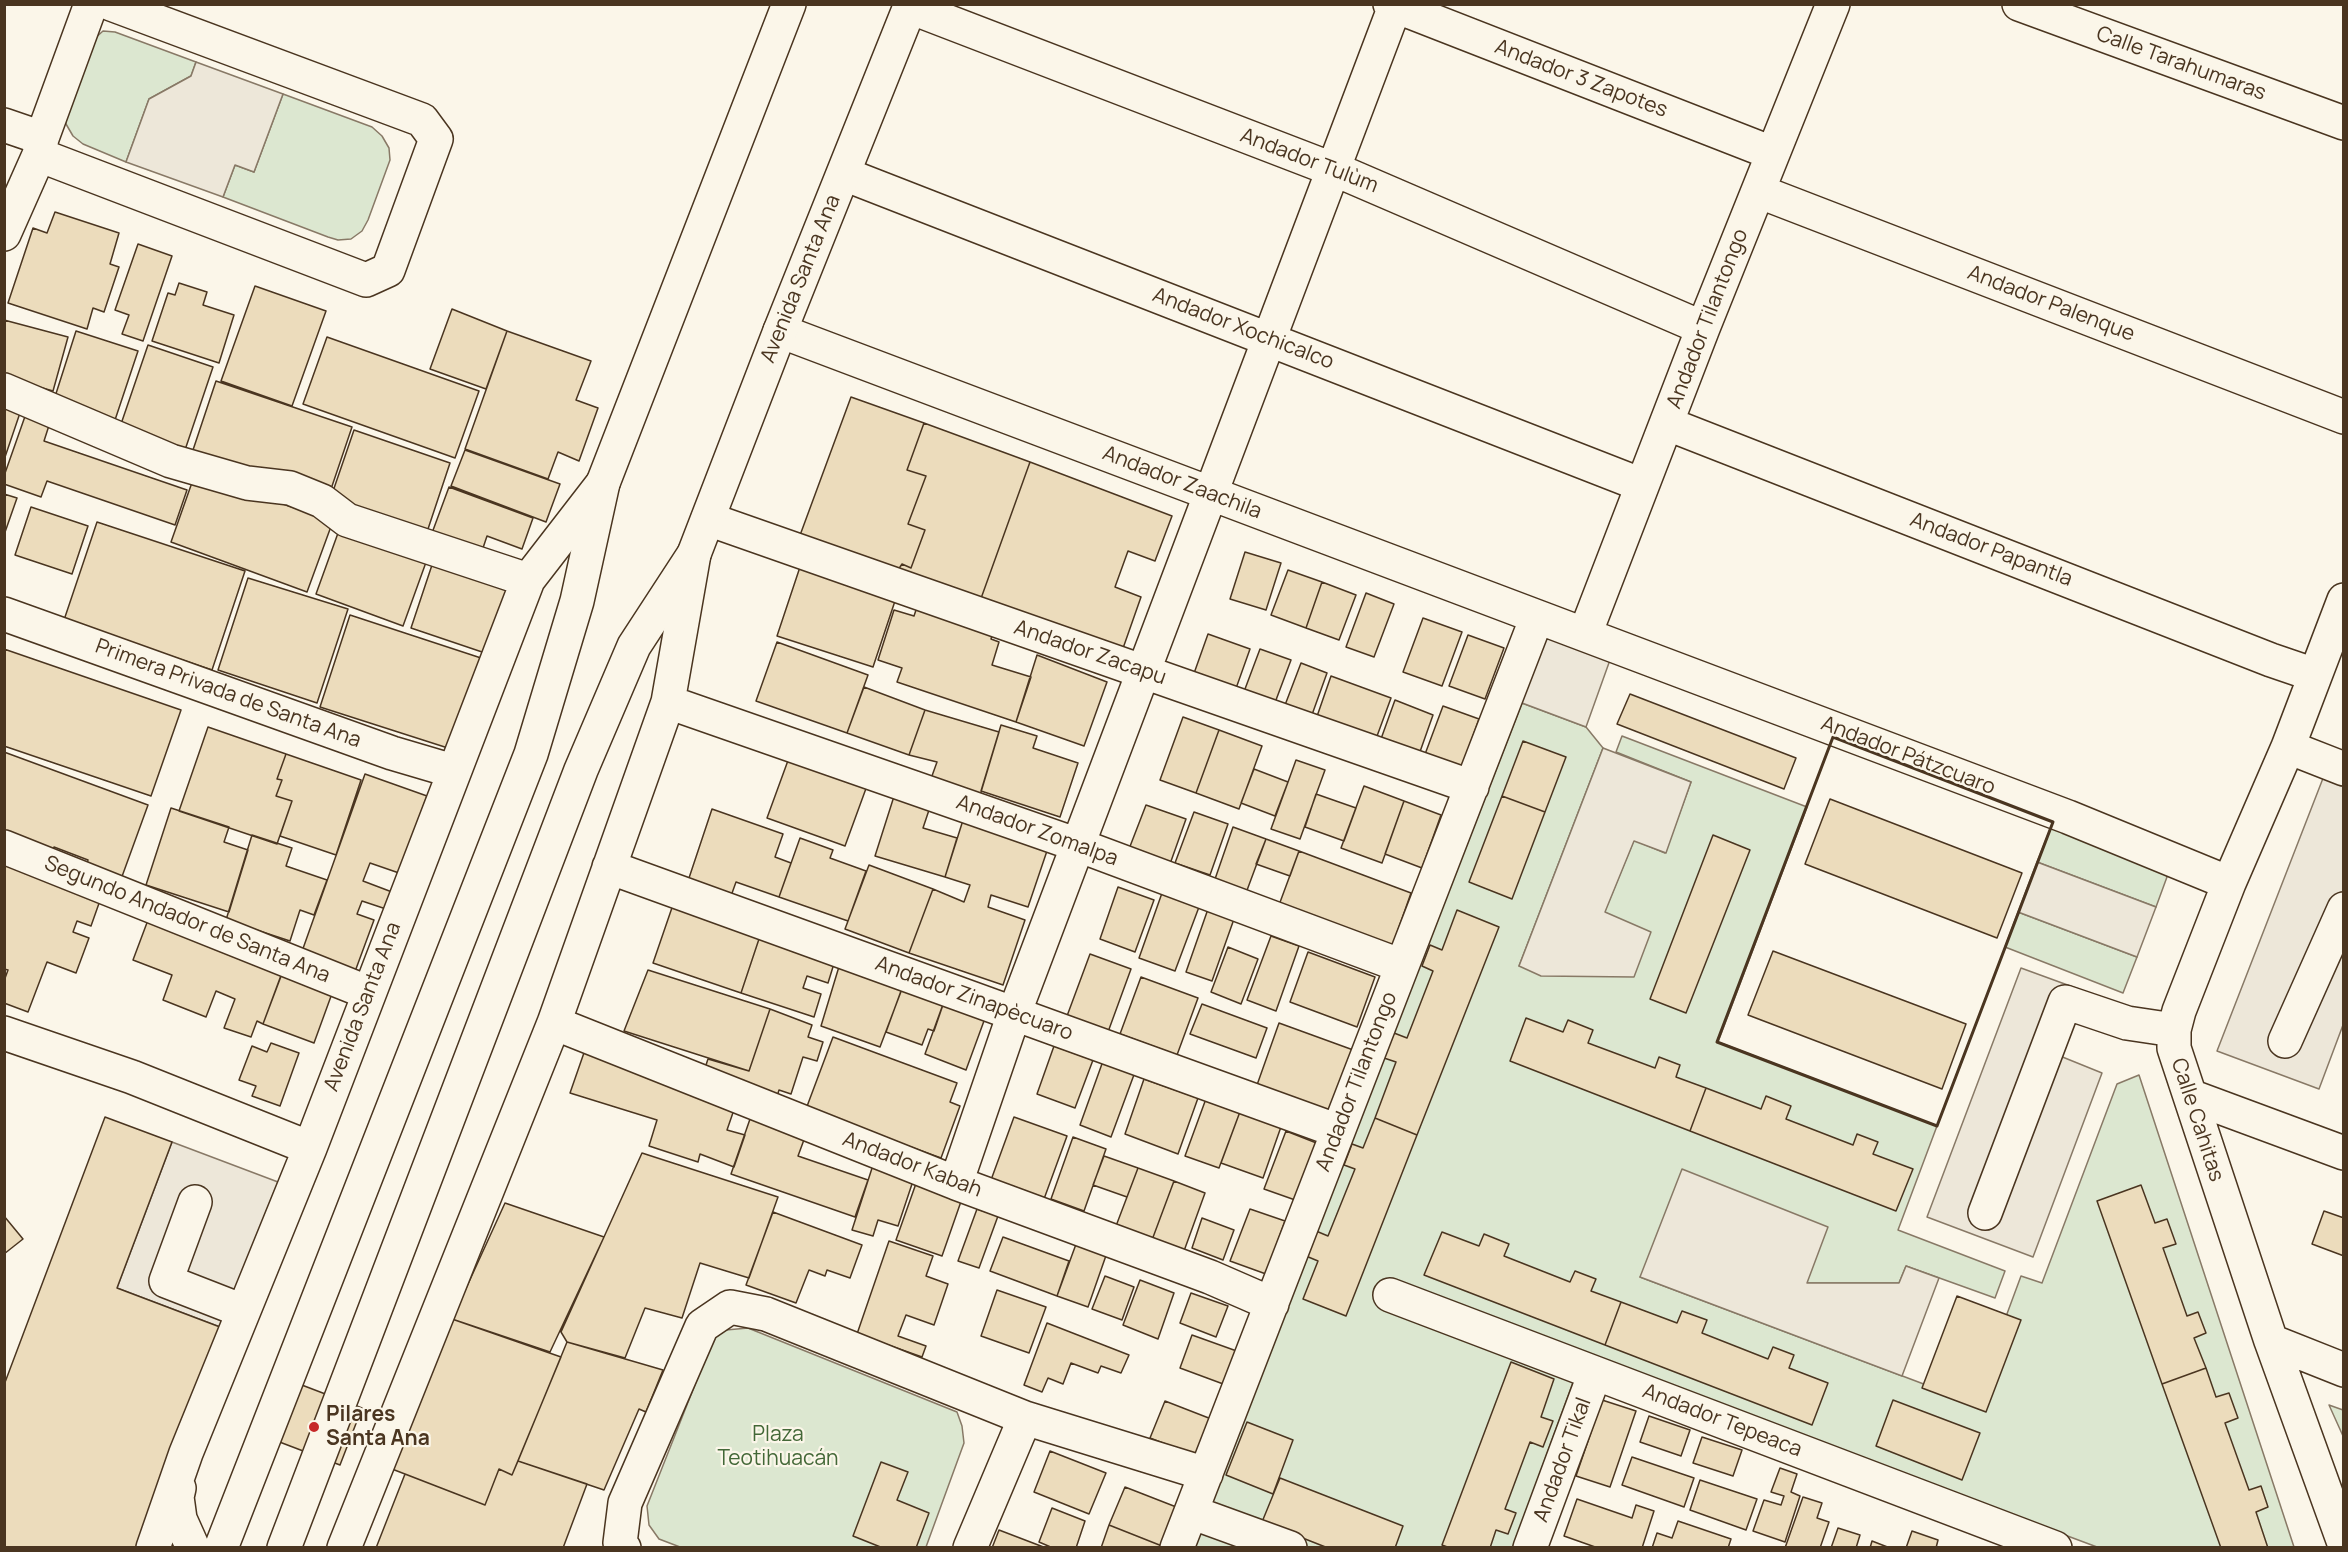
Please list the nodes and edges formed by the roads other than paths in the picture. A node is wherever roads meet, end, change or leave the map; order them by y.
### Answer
1 (91, 4) edge
2 (111, 4) edge
3 (789, 4) edge
4 (1833, 4) edge
5 (2019, 4) edge
6 (1393, 5) edge
7 (910, 6) edge
8 (2343, 123) edge
9 (4, 124) edge
10 (41, 147) junction
11 (1772, 153) junction
12 (1333, 170) junction
13 (844, 174) junction
14 (1758, 191) junction
15 (4, 234) edge
16 (1703, 328) junction
17 (780, 331) junction
18 (1269, 339) junction
19 (4, 390) edge
20 (2343, 417) edge
21 (1668, 424) junction
22 (603, 483) junction
23 (1642, 485) junction
24 (1211, 493) junction
25 (708, 519) junction
26 (694, 554) junction
27 (528, 580) junction
28 (2343, 600) edge
29 (4, 614) edge
30 (1537, 617) junction
31 (1585, 634) junction
32 (1143, 671) junction
33 (2315, 675) junction
34 (669, 702) junction
35 (2292, 737) junction
36 (2343, 749) edge
37 (2343, 769) edge
38 (453, 771) junction
39 (1472, 787) junction
40 (1078, 845) junction
41 (4, 847) edge
42 (609, 867) junction
43 (2229, 883) junction
44 (2343, 909) edge
45 (1402, 966) junction
46 (369, 993) junction
47 (1014, 1014) junction
48 (554, 1023) junction
49 (2174, 1030) junction
50 (4, 1033) edge
51 (2285, 1041) dead end
52 (2190, 1096) junction
53 (1338, 1131) junction
54 (310, 1148) junction
55 (2343, 1154) edge
56 (956, 1183) junction
57 (195, 1202) dead end
58 (1985, 1214) dead end
59 (1389, 1295) dead end
60 (1272, 1304) junction
61 (243, 1311) junction
62 (2271, 1341) junction
63 (2343, 1370) edge
64 (1595, 1373) junction
65 (1025, 1418) junction
66 (186, 1454) junction
67 (1206, 1473) junction
68 (1191, 1512) junction
69 (346, 1540) edge
70 (2343, 1544) edge
71 (153, 1548) edge
72 (193, 1548) edge
73 (221, 1548) edge
74 (284, 1548) edge
75 (624, 1548) edge
76 (970, 1548) edge
77 (1178, 1548) edge
78 (1290, 1548) edge
79 (1530, 1548) edge
80 (2055, 1548) edge

1 - 10 street
2 - 10 street
3 - 22 street, Avenida Santa Ana
4 - 11 street, Andador Tilantongo
5 - 8 street, Calle Tarahumaras
6 - 11 street, Andador 3 Zapotes
6 - 12 street
7 - 12 street, Andador Tulùm
7 - 13 street, Avenida Santa Ana
9 - 10 street
10 - 15 street
11 - 14 street, Andador Tilantongo
12 - 16 street, Andador Tulùm
12 - 18 street
13 - 17 street, Avenida Santa Ana
13 - 18 street, Andador Xochicalco
14 - 16 street, Andador Tilantongo
14 - 20 street, Andador Palenque
16 - 21 street, Andador Tilantongo
17 - 24 street, Andador Zaachila
17 - 25 street, Avenida Santa Ana
18 - 23 street, Andador Xochicalco
18 - 24 street
19 - 27 street
21 - 23 street, Andador Tilantongo
21 - 33 street, Andador Papantla
22 - 27 street, Avenida Santa Ana
22 - 73 street, Avenida Santa Ana
23 - 31 street, Andador Tilantongo
24 - 30 street, Andador Zaachila
24 - 32 street
25 - 26 street, Avenida Santa Ana
25 - 32 street, Andador Zacapu
26 - 34 street, Avenida Santa Ana
26 - 74 street, Avenida Santa Ana
27 - 38 street, Avenida Santa Ana
28 - 33 street, Calle Cahitas
29 - 38 street, Primera Privada de Santa Ana
30 - 31 street, Andador Zaachila
30 - 39 street, Andador Tilantongo
31 - 43 street, Andador Pátzcuaro
32 - 39 street, Andador Zacapu
32 - 40 street
33 - 35 street, Calle Cahitas
34 - 40 street, Andador Zomalpa
34 - 42 street, Avenida Santa Ana
35 - 36 street
35 - 37 street
35 - 43 street, Calle Cahitas
38 - 46 street, Avenida Santa Ana
39 - 45 street, Andador Tilantongo
40 - 45 street, Andador Zomalpa
40 - 47 street
41 - 46 street, Segundo Andador de Santa Ana
42 - 47 street, Andador Zinapècuaro
42 - 48 street, Avenida Santa Ana
43 - 49 street, Calle Cahitas
44 - 51 street
45 - 53 street, Andador Tilantongo
46 - 54 street, Avenida Santa Ana
47 - 53 street, Andador Zinapècuaro
47 - 56 street
48 - 56 street, Andador Kabah
48 - 69 street, Avenida Santa Ana
49 - 52 street, Calle Cahitas
49 - 58 street
50 - 54 street
52 - 55 street
52 - 62 street, Calle Cahitas
53 - 60 street, Andador Tilantongo
54 - 61 street, Avenida Santa Ana
56 - 60 street, Andador Kabah
57 - 61 street
59 - 64 street, Andador Tepeaca
60 - 67 street, Andador Tilantongo
61 - 66 street, Avenida Santa Ana
62 - 63 street
62 - 70 street, Calle Cahitas
64 - 79 street, Andador Tikal
64 - 80 street, Andador Tepeaca
65 - 67 street
65 - 75 street
65 - 76 street
66 - 71 street, Avenida Santa Ana
66 - 72 street
67 - 68 street, Andador Tilantongo
68 - 77 street, Andador Tilantongo
68 - 78 street

